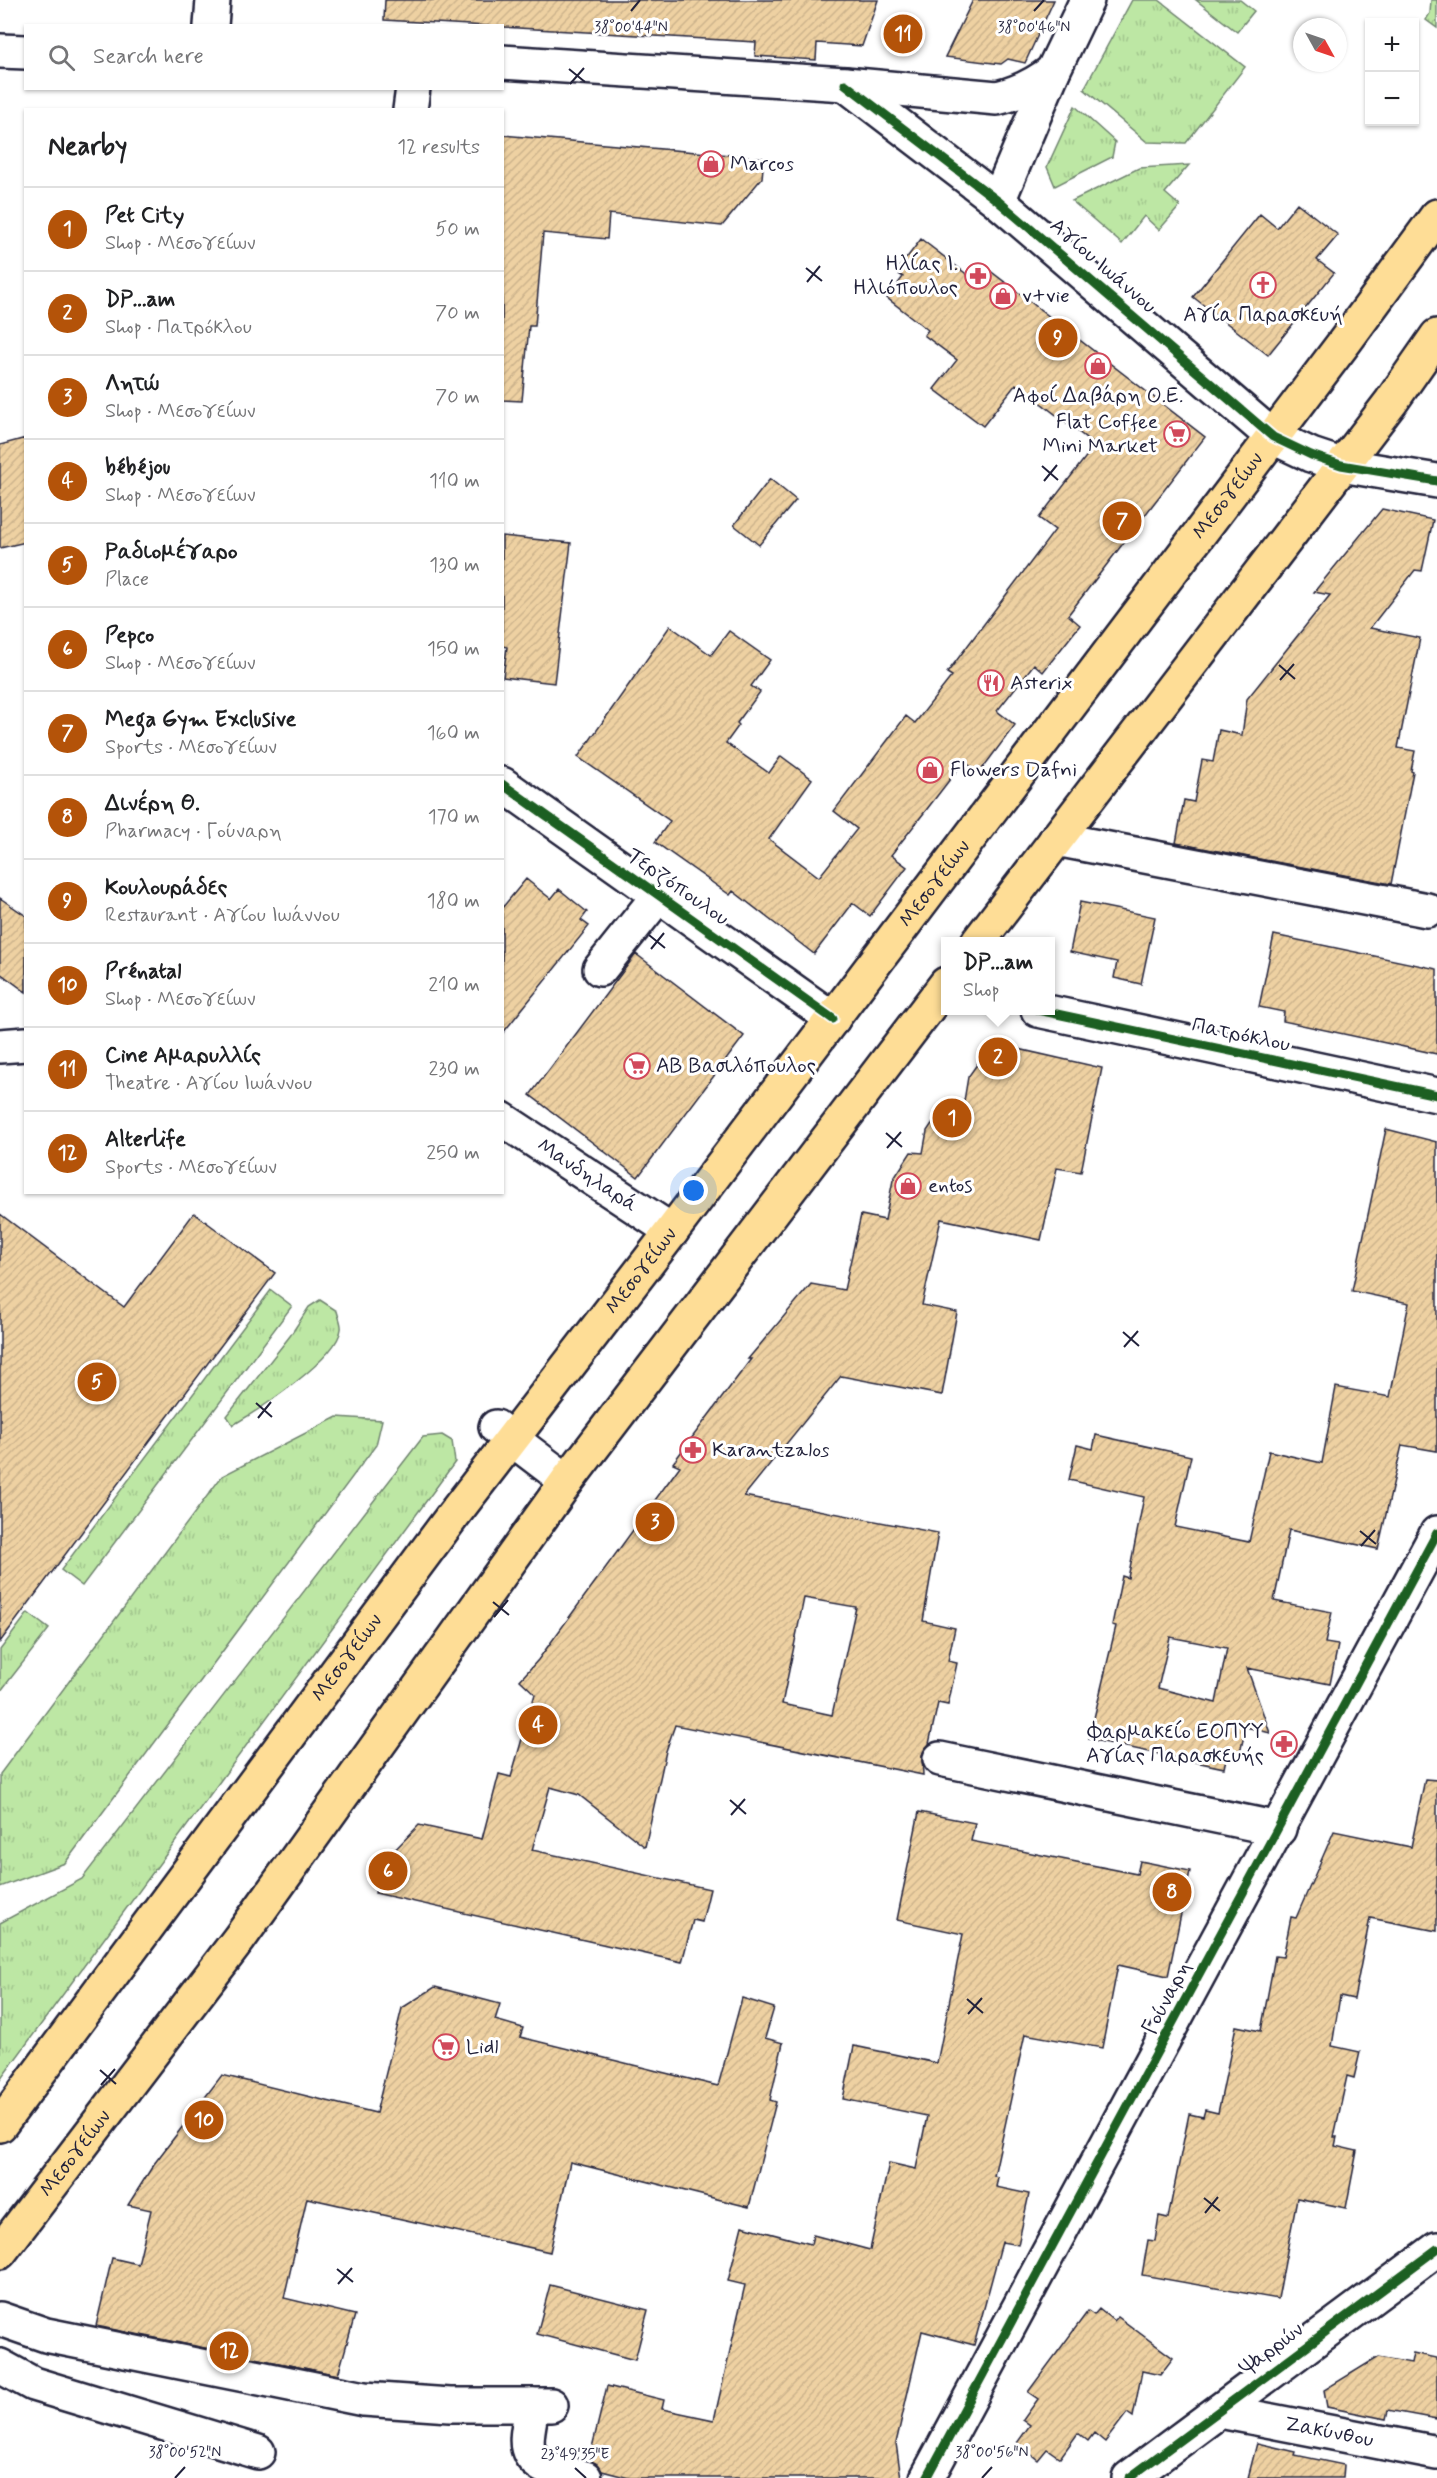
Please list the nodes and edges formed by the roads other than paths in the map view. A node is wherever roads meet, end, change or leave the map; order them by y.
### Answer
1 (213, 0) edge
2 (1087, 0) edge
3 (211, 24) edge
4 (0, 51) edge
5 (24, 52) edge
6 (504, 62) edge
7 (1053, 71) junction
8 (845, 84) junction
9 (413, 90) edge
10 (410, 108) edge
11 (998, 201) junction
12 (1437, 216) edge
13 (1437, 336) edge
14 (1273, 437) junction
15 (1341, 465) junction
16 (1437, 481) edge
17 (504, 785) edge
18 (1056, 840) junction
19 (659, 895) junction
20 (1427, 910) dead end
21 (982, 937) edge
22 (600, 969) dead end
23 (941, 992) edge
24 (1055, 1015) edge
25 (833, 1019) junction
26 (24, 1044) edge
27 (0, 1046) edge
28 (1437, 1095) edge
29 (504, 1120) edge
30 (672, 1231) junction
31 (505, 1433) junction
32 (567, 1481) junction
33 (1437, 1533) edge
34 (940, 1759) dead end
35 (1278, 1829) junction
36 (0, 2125) edge
37 (1437, 2249) edge
38 (0, 2252) edge
39 (0, 2319) edge
40 (0, 2366) edge
41 (1220, 2410) junction
42 (258, 2452) dead end
43 (1437, 2453) edge
44 (585, 2478) edge
45 (927, 2478) edge
46 (1130, 2478) edge

1 - 3 street
2 - 7 street
4 - 5 street
6 - 8 street
7 - 8 street
7 - 11 street
8 - 11 street, Αγίου Ιωάννου
9 - 10 street
11 - 14 street, Αγίου Ιωάννου
12 - 14 main road, Μεσογείων
13 - 15 main road
14 - 15 street, Αγίου Ιωάννου
14 - 25 main road, Μεσογείων
15 - 16 street, Αγίου Ιωάννου
15 - 18 main road
17 - 19 street, Τερζόπουλου
18 - 20 street
18 - 21 main road
19 - 22 street
19 - 25 street, Τερζόπουλου
23 - 32 main road, Μεσογείων
24 - 28 street, Πατρόκλου
25 - 30 main road, Μεσογείων
26 - 27 street
29 - 30 street, Μανδηλαρά
30 - 31 main road, Μεσογείων
31 - 32 street
31 - 36 main road, Μεσογείων
32 - 38 main road, Μεσογείων
33 - 35 street, Γούναρη
34 - 35 street
35 - 45 street, Γούναρη
37 - 41 street, Ψαρρών
39 - 44 street
40 - 42 street
41 - 43 street, Ζακύνθου
41 - 46 street, Ψαρρών

